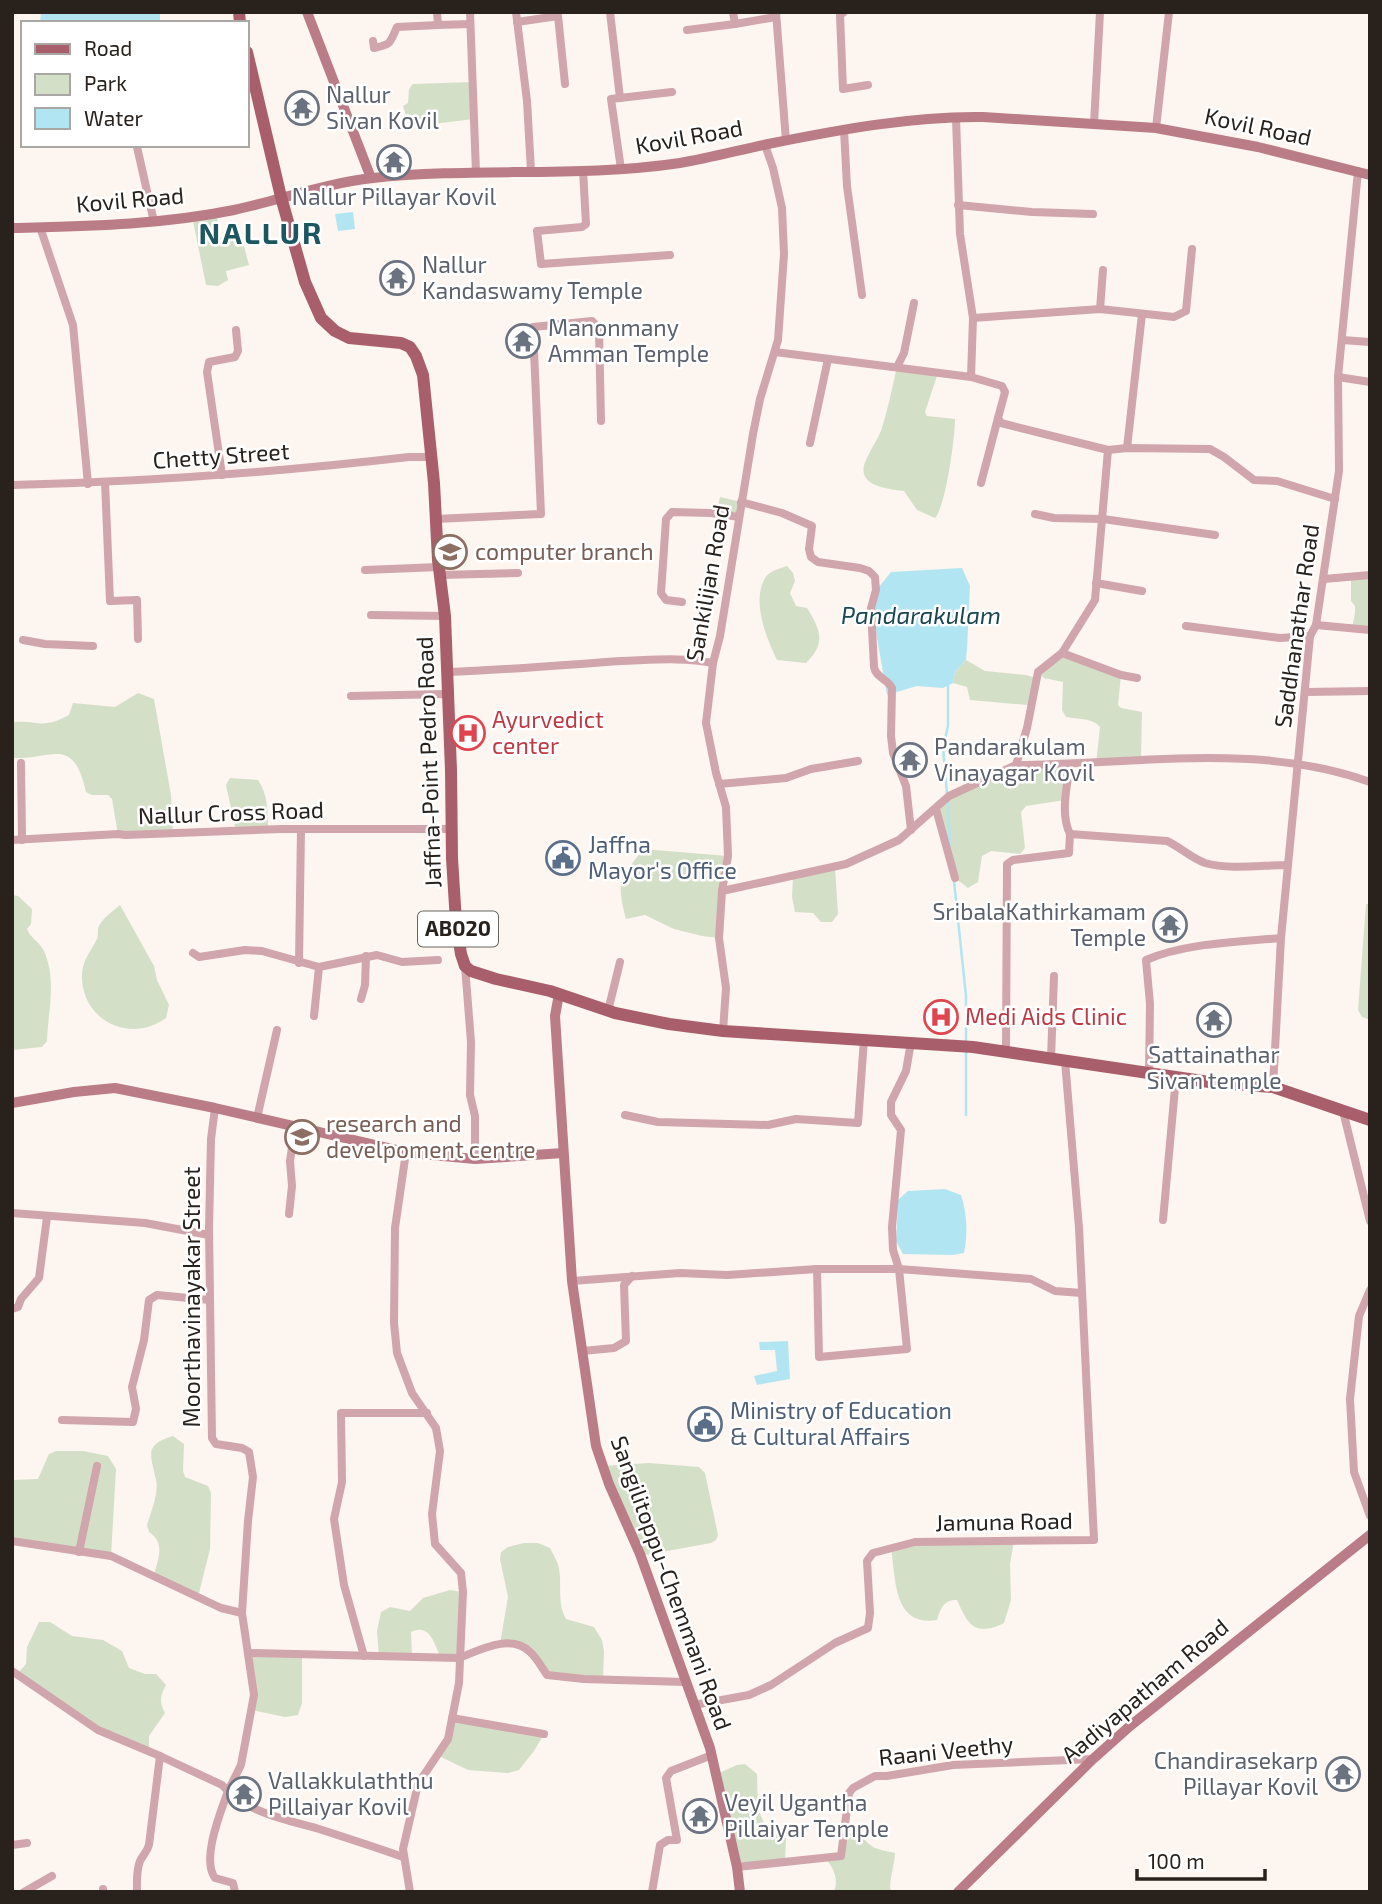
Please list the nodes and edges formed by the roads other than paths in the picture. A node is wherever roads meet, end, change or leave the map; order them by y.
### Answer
1 (307, 12) edge
2 (437, 12) edge
3 (470, 12) edge
4 (516, 12) edge
5 (610, 12) edge
6 (733, 12) edge
7 (844, 12) edge
8 (1100, 12) edge
9 (1169, 12) edge
10 (776, 15) edge
11 (517, 22) junction
12 (470, 24) junction
13 (735, 24) junction
14 (438, 25) junction
15 (687, 30) dead end
16 (373, 41) dead end
17 (248, 56) edge
18 (565, 84) dead end
19 (868, 85) dead end
20 (672, 92) dead end
21 (620, 98) junction
22 (956, 118) junction
23 (1094, 124) junction
24 (1156, 128) junction
25 (844, 130) junction
26 (786, 141) junction
27 (765, 145) junction
28 (137, 147) dead end
29 (621, 169) junction
30 (583, 170) junction
31 (531, 171) junction
32 (1358, 171) junction
33 (476, 173) junction
34 (1370, 175) edge
35 (371, 178) junction
36 (281, 197) junction
37 (958, 205) junction
38 (1093, 214) dead end
39 (154, 222) junction
40 (40, 227) junction
41 (12, 228) edge
42 (1192, 249) dead end
43 (670, 255) dead end
44 (1103, 270) dead end
45 (862, 295) dead end
46 (914, 303) dead end
47 (1100, 309) junction
48 (1142, 314) junction
49 (973, 318) junction
50 (236, 330) dead end
51 (1342, 340) junction
52 (1370, 342) edge
53 (775, 352) junction
54 (828, 359) junction
55 (898, 367) junction
56 (971, 377) junction
57 (1338, 377) junction
58 (1370, 382) edge
59 (998, 418) junction
60 (601, 421) dead end
61 (810, 443) dead end
62 (1127, 448) junction
63 (1108, 450) junction
64 (431, 457) junction
65 (222, 475) junction
66 (105, 482) junction
67 (88, 484) junction
68 (981, 484) dead end
69 (12, 485) edge
70 (1335, 499) junction
71 (741, 502) junction
72 (1035, 513) dead end
73 (739, 517) junction
74 (436, 519) junction
75 (1103, 519) junction
76 (1215, 535) dead end
77 (365, 570) dead end
78 (439, 571) junction
79 (518, 572) dead end
80 (1370, 575) edge
81 (1324, 579) junction
82 (1096, 583) junction
83 (1142, 590) dead end
84 (682, 602) dead end
85 (371, 615) dead end
86 (445, 616) junction
87 (1316, 625) junction
88 (1186, 626) dead end
89 (1370, 630) edge
90 (1310, 636) junction
91 (23, 639) dead end
92 (138, 639) dead end
93 (93, 646) dead end
94 (1062, 653) junction
95 (713, 663) junction
96 (447, 672) junction
97 (1137, 678) dead end
98 (1370, 691) edge
99 (1306, 692) junction
100 (448, 694) junction
101 (351, 696) dead end
102 (858, 761) dead end
103 (21, 763) dead end
104 (1297, 763) junction
105 (1016, 765) junction
106 (1070, 765) junction
107 (1370, 782) edge
108 (719, 785) junction
109 (936, 809) junction
110 (301, 829) junction
111 (452, 829) junction
112 (911, 830) junction
113 (1070, 834) junction
114 (17, 840) edge
115 (1288, 865) junction
116 (955, 878) dead end
117 (722, 891) junction
118 (1281, 938) junction
119 (193, 953) dead end
120 (366, 956) junction
121 (438, 960) dead end
122 (299, 962) junction
123 (620, 962) dead end
124 (466, 966) junction
125 (318, 967) junction
126 (1054, 976) dead end
127 (559, 994) junction
128 (361, 999) dead end
129 (608, 1011) junction
130 (314, 1016) dead end
131 (277, 1030) dead end
132 (723, 1031) junction
133 (864, 1039) junction
134 (911, 1042) junction
135 (1006, 1052) junction
136 (1051, 1059) junction
137 (1065, 1061) junction
138 (1149, 1073) junction
139 (1176, 1077) junction
140 (1273, 1087) junction
141 (12, 1104) edge
142 (215, 1108) junction
143 (1343, 1111) junction
144 (625, 1115) dead end
145 (257, 1118) junction
146 (1370, 1120) edge
147 (295, 1127) junction
148 (406, 1152) junction
149 (563, 1153) junction
150 (475, 1159) junction
151 (12, 1213) edge
152 (289, 1214) dead end
153 (47, 1217) junction
154 (1163, 1220) dead end
155 (1370, 1221) edge
156 (209, 1236) junction
157 (817, 1269) junction
158 (899, 1269) junction
159 (632, 1276) junction
160 (572, 1281) junction
161 (1370, 1290) edge
162 (1082, 1293) junction
163 (210, 1300) junction
164 (12, 1310) edge
165 (582, 1351) junction
166 (427, 1413) junction
167 (62, 1420) dead end
168 (97, 1466) dead end
169 (1370, 1516) edge
170 (1370, 1535) edge
171 (12, 1541) edge
172 (79, 1552) junction
173 (243, 1613) junction
174 (249, 1653) junction
175 (364, 1656) junction
176 (459, 1658) junction
177 (12, 1671) edge
178 (685, 1682) junction
179 (694, 1705) junction
180 (452, 1718) junction
181 (544, 1734) dead end
182 (712, 1755) junction
183 (160, 1756) junction
184 (1093, 1759) junction
185 (228, 1791) junction
186 (27, 1843) dead end
187 (12, 1845) edge
188 (402, 1857) junction
189 (737, 1867) junction
190 (52, 1876) dead end
191 (24, 1892) edge
192 (137, 1892) edge
193 (235, 1892) edge
194 (410, 1892) edge
195 (652, 1892) edge
196 (740, 1892) edge
197 (958, 1892) edge

1 - 35 street
2 - 14 street
3 - 12 street
4 - 11 street
5 - 21 street
6 - 13 street
7 - 19 street
8 - 23 street
9 - 24 street
10 - 13 street
10 - 26 street
11 - 18 street
11 - 31 street
12 - 14 street
12 - 33 street
13 - 15 street
14 - 16 street
17 - 36 main road, Jaffna-Point Pedro Road / AB020
20 - 21 street
21 - 29 street
22 - 23 street, Kovil Road
22 - 25 street, Kovil Road
22 - 37 street
23 - 24 street, Kovil Road
24 - 32 street, Kovil Road
25 - 26 street, Kovil Road
25 - 45 street
26 - 27 street, Kovil Road
27 - 29 street, Kovil Road
27 - 53 street, Sankilijan Road
28 - 39 street
29 - 30 street, Kovil Road
30 - 31 street, Kovil Road
30 - 43 street
31 - 33 street, Kovil Road
32 - 34 street, Kovil Road
32 - 51 street, Saddhanathar Road
33 - 35 street, Kovil Road
35 - 36 street, Kovil Road
36 - 39 street, Kovil Road
36 - 64 main road, Jaffna-Point Pedro Road / AB020
37 - 38 street
37 - 49 street
39 - 40 street, Kovil Road
40 - 41 street, Kovil Road
40 - 67 street
42 - 48 street
44 - 47 street
46 - 55 street
47 - 48 street
47 - 49 street
48 - 62 street
49 - 56 street
50 - 65 street
51 - 52 street
51 - 57 street, Saddhanathar Road
53 - 54 street
53 - 71 street, Sankilijan Road
54 - 55 street
54 - 61 street
55 - 56 street
56 - 59 street
57 - 58 street
57 - 70 street, Saddhanathar Road
59 - 63 street
59 - 68 street
60 - 74 street
62 - 63 street
62 - 70 street
63 - 75 street
64 - 65 street, Chetty Street
64 - 74 main road, Jaffna-Point Pedro Road / AB020
65 - 66 street, Chetty Street
66 - 67 street, Chetty Street
66 - 92 street
67 - 69 street, Chetty Street
70 - 81 street, Saddhanathar Road
71 - 73 street, Sankilijan Road
71 - 112 street
72 - 75 street
73 - 84 street
73 - 95 street, Sankilijan Road
74 - 78 main road, Jaffna-Point Pedro Road / AB020
75 - 76 street
75 - 82 street
77 - 78 street
78 - 79 street
78 - 86 main road, Jaffna-Point Pedro Road / AB020
80 - 81 street
81 - 87 street, Saddhanathar Road
82 - 83 street
82 - 94 street
85 - 86 street
86 - 96 main road, Jaffna-Point Pedro Road / AB020
87 - 89 street
87 - 90 street, Saddhanathar Road
88 - 90 street
90 - 99 street, Saddhanathar Road
91 - 93 street
94 - 97 street
94 - 105 street
95 - 96 street
95 - 108 street, Sankilijan Road
96 - 100 main road, Jaffna-Point Pedro Road / AB020
98 - 99 street
99 - 104 street, Saddhanathar Road
100 - 101 street
100 - 111 main road, Jaffna-Point Pedro Road / AB020
102 - 108 street
103 - 114 street
104 - 106 street
104 - 107 street
104 - 115 street, Saddhanathar Road
105 - 106 street
105 - 109 street
106 - 113 street
108 - 117 street, Sankilijan Road
109 - 112 street
109 - 116 street
110 - 111 street, Nallur Cross Road
110 - 114 street, Nallur Cross Road
110 - 122 street
111 - 124 main road, Jaffna-Point Pedro Road / AB020
112 - 117 street
113 - 115 street
113 - 135 street
115 - 118 street, Saddhanathar Road
117 - 132 street, Sankilijan Road
118 - 138 street
118 - 140 street, Saddhanathar Road
119 - 122 street
120 - 121 street
120 - 125 street
120 - 128 street
122 - 125 street
123 - 129 street
124 - 127 main road, AB020
124 - 150 street
125 - 130 street
126 - 136 street
127 - 129 main road, AB020
127 - 149 street, Sangilitoppu-Chemmani Road
129 - 132 main road, AB020
131 - 145 street
132 - 133 main road, AB020
133 - 134 main road, AB020
133 - 144 street
134 - 135 main road, AB020
134 - 158 street
135 - 136 main road, AB020
136 - 137 main road, AB020
137 - 138 main road, AB020
137 - 162 street, Jamuna Road
138 - 139 main road, AB020
139 - 140 main road, AB020
139 - 154 street
140 - 143 main road, AB020
141 - 142 street
142 - 145 street
142 - 156 street, Moorthavinayakar Street
143 - 146 main road, AB020
143 - 155 street
145 - 147 street
147 - 148 street
147 - 152 street
148 - 150 street
148 - 166 street
149 - 150 street
149 - 160 street, Sangilitoppu-Chemmani Road
151 - 153 street
153 - 156 street
153 - 164 street
156 - 163 street, Moorthavinayakar Street
157 - 158 street
157 - 158 street
157 - 159 street
158 - 162 street
159 - 160 street
159 - 165 street
160 - 165 street, Sangilitoppu-Chemmani Road
161 - 169 street
162 - 179 street, Jamuna Road
163 - 167 street
163 - 173 street, Moorthavinayakar Street
165 - 178 street, Sangilitoppu-Chemmani Road
166 - 175 street
166 - 176 street
168 - 172 street
170 - 184 street, Aadiyapatham Road
171 - 172 street
172 - 173 street
173 - 174 street, Moorthavinayakar Street
174 - 175 street
174 - 185 street, Moorthavinayakar Street
175 - 176 street
176 - 178 street
176 - 180 street
177 - 183 street
178 - 179 street, Sangilitoppu-Chemmani Road
179 - 182 street, Sangilitoppu-Chemmani Road
180 - 181 street
180 - 188 street
182 - 189 street, Sangilitoppu-Chemmani Road
182 - 195 street
183 - 185 street
183 - 192 street
184 - 189 street, Raani Veethy
184 - 197 street, Aadiyapatham Road
185 - 188 street
185 - 193 street, Moorthavinayakar Street
186 - 187 street
188 - 194 street
189 - 196 street, Sangilitoppu-Chemmani Road
190 - 191 street

